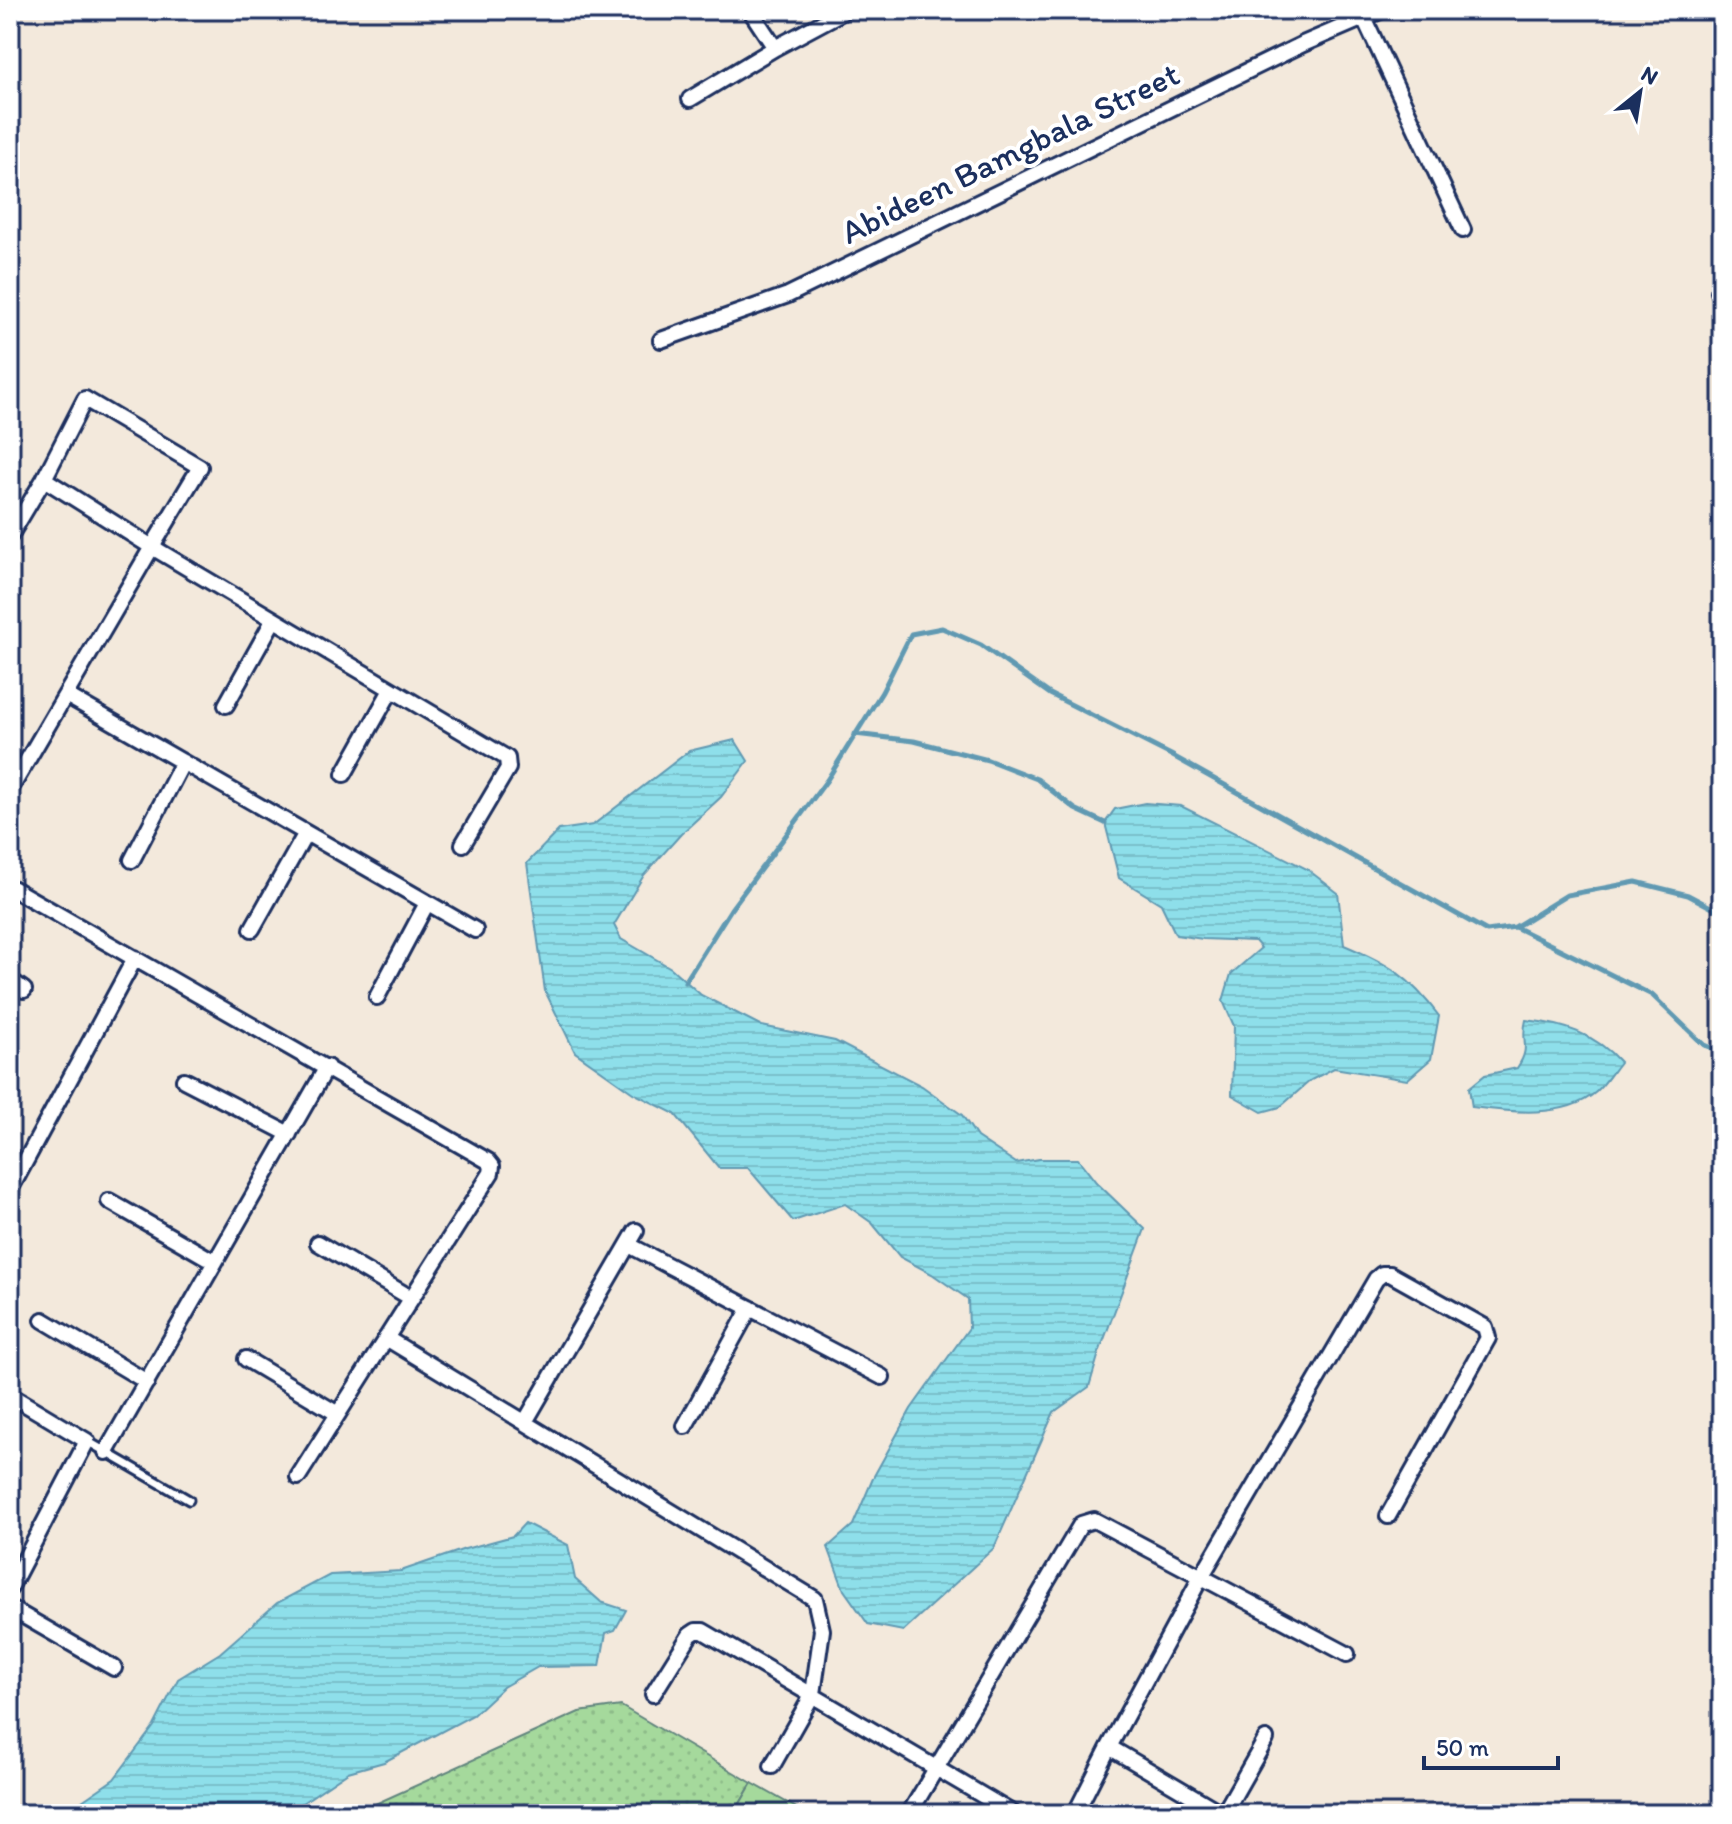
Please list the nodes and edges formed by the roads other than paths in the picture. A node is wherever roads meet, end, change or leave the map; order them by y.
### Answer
1 (750, 10) edge
2 (846, 10) edge
3 (1382, 10) edge
4 (1364, 18) junction
5 (775, 48) junction
6 (690, 99) dead end
7 (1463, 230) dead end
8 (1722, 275) edge
9 (1719, 292) dead end
10 (661, 340) dead end
11 (44, 479) junction
12 (10, 536) edge
13 (152, 547) junction
14 (273, 621) junction
15 (391, 690) junction
16 (66, 695) junction
17 (226, 705) dead end
18 (183, 762) junction
19 (16, 765) edge
20 (344, 774) dead end
21 (10, 790) edge
22 (306, 833) junction
23 (463, 844) dead end
24 (132, 860) dead end
25 (10, 887) edge
26 (427, 903) junction
27 (252, 929) dead end
28 (475, 930) dead end
29 (135, 958) junction
30 (10, 980) edge
31 (24, 990) dead end
32 (377, 997) dead end
33 (327, 1067) junction
34 (184, 1080) dead end
35 (289, 1134) junction
36 (10, 1190) edge
37 (109, 1201) dead end
38 (318, 1243) dead end
39 (215, 1262) junction
40 (411, 1298) junction
41 (750, 1308) junction
42 (43, 1320) dead end
43 (386, 1338) junction
44 (246, 1359) dead end
45 (882, 1377) dead end
46 (147, 1382) junction
47 (10, 1395) edge
48 (338, 1414) junction
49 (525, 1422) junction
50 (685, 1426) dead end
51 (87, 1441) junction
52 (106, 1452) junction
53 (298, 1477) dead end
54 (189, 1500) dead end
55 (1388, 1516) dead end
56 (1201, 1577) junction
57 (10, 1588) edge
58 (10, 1608) edge
59 (1347, 1654) dead end
60 (114, 1668) dead end
61 (653, 1694) dead end
62 (813, 1694) junction
63 (1266, 1739) dead end
64 (1109, 1747) junction
65 (772, 1766) dead end
66 (935, 1768) junction
67 (1224, 1813) edge
68 (909, 1814) edge
69 (1014, 1814) edge
70 (1075, 1814) edge

1 - 5 street
2 - 5 street
3 - 4 street, Abideen Bamgbala Street
4 - 7 street
4 - 10 street, Abideen Bamgbala Street
5 - 6 street
8 - 9 street
11 - 12 street
11 - 13 street
11 - 13 street
13 - 14 street
13 - 16 street
14 - 15 street
14 - 17 street
15 - 20 street
15 - 23 street
16 - 18 street
16 - 19 street
18 - 22 street
18 - 24 street
19 - 21 street
22 - 26 street
22 - 27 street
25 - 29 street
26 - 28 street
26 - 32 street
29 - 33 street
29 - 36 street
30 - 31 street
33 - 35 street
33 - 40 street
34 - 35 street
35 - 39 street
37 - 39 street
38 - 40 street
39 - 46 street
40 - 43 street
41 - 45 street
41 - 49 street
41 - 50 street
42 - 46 street
43 - 48 street
43 - 49 street
44 - 48 street
46 - 52 street
47 - 51 street
48 - 53 street
49 - 62 street
51 - 52 lane
51 - 57 street
52 - 54 lane
55 - 56 street
56 - 59 street
56 - 64 street
56 - 66 street
58 - 60 street
61 - 62 street
62 - 65 street
62 - 66 street
63 - 67 street
64 - 67 street
64 - 70 street
66 - 68 street
66 - 69 street

